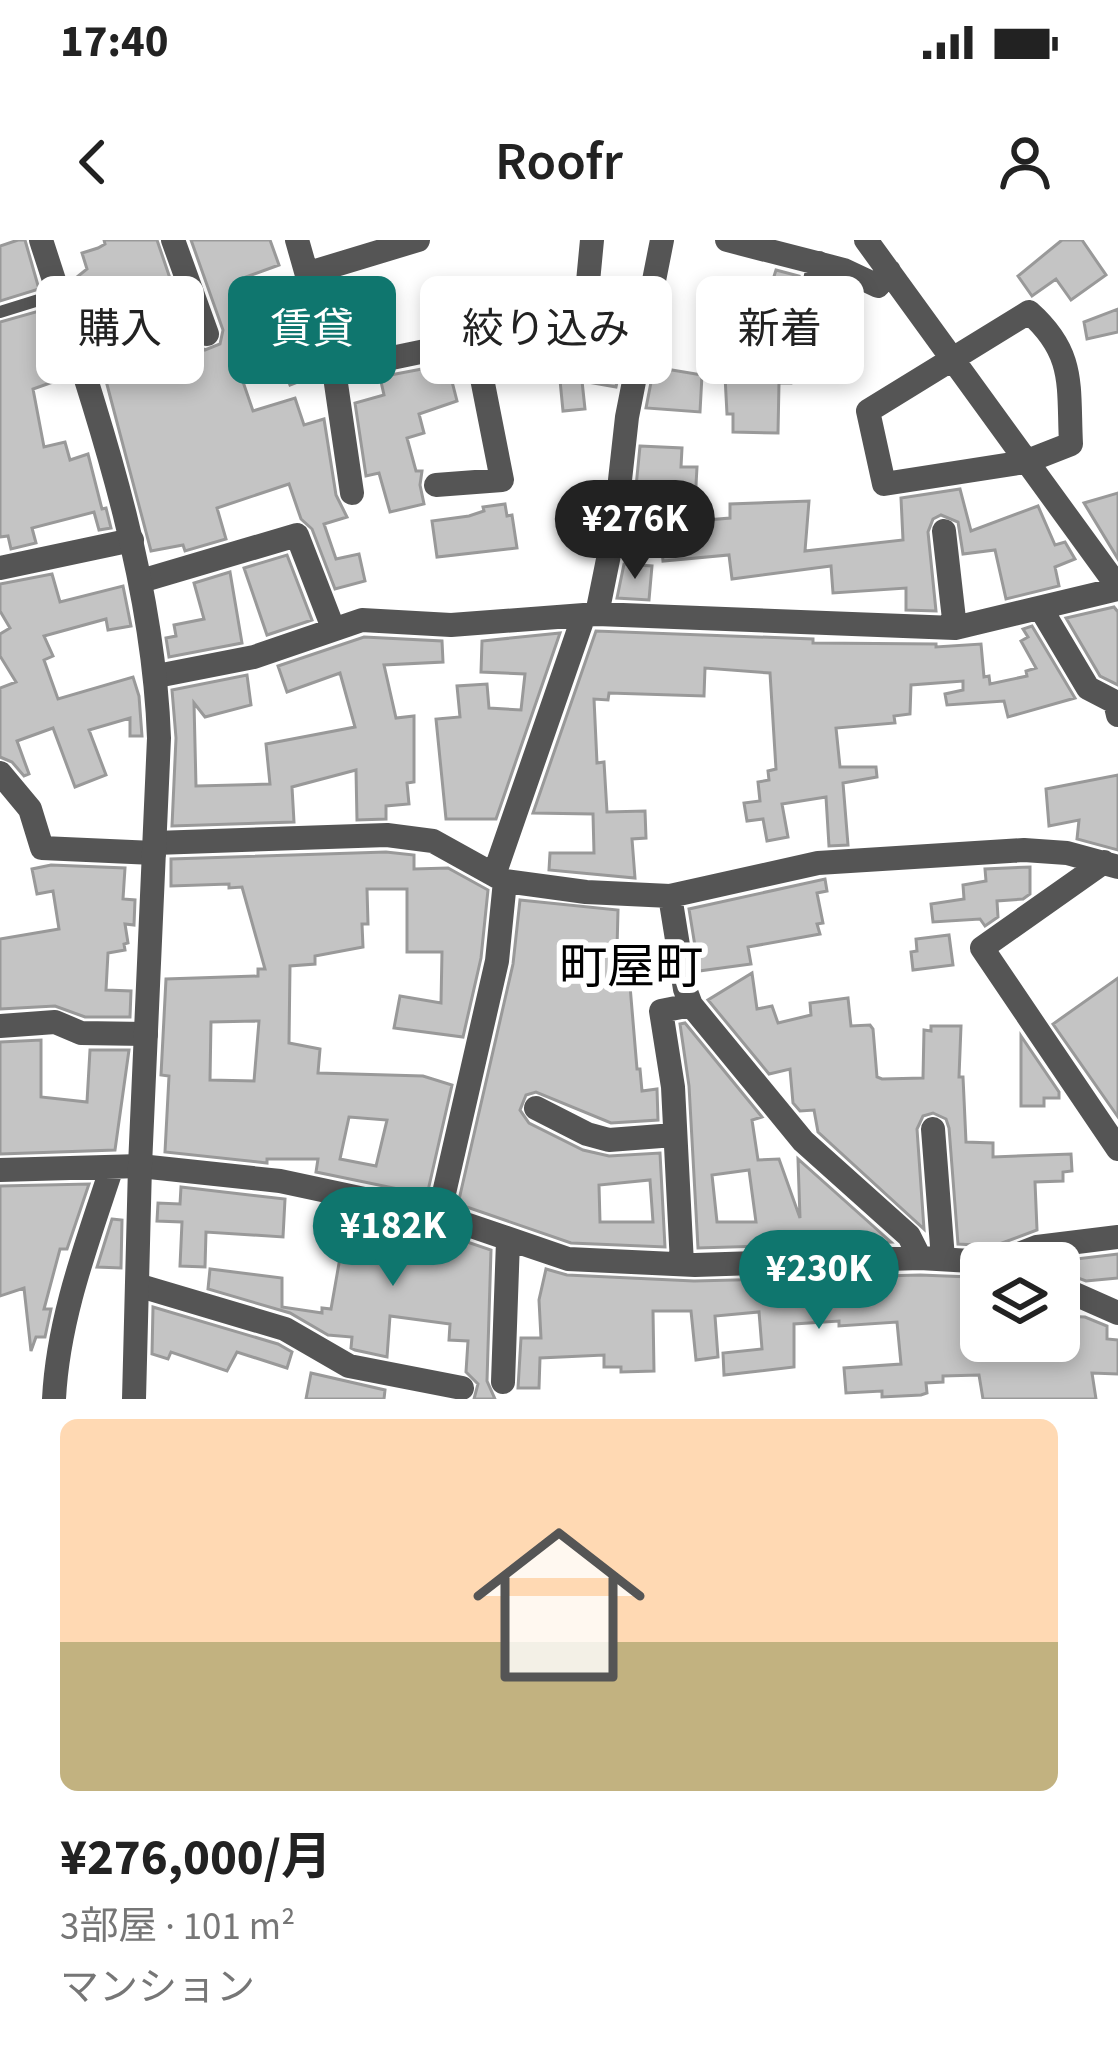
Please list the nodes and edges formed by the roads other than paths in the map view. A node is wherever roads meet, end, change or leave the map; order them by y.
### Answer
1 (173, 240) edge
2 (297, 240) edge
3 (418, 240) edge
4 (592, 240) edge
5 (662, 240) edge
6 (727, 240) edge
7 (866, 240) edge
8 (49, 242) edge
9 (819, 263) junction
10 (889, 271) junction
11 (309, 273) junction
12 (55, 276) edge
13 (310, 276) edge
14 (589, 276) edge
15 (816, 276) edge
16 (36, 301) edge
17 (0, 312) edge
18 (207, 334) dead end
19 (954, 360) junction
20 (85, 384) edge
21 (336, 384) edge
22 (483, 384) edge
23 (1025, 462) junction
24 (436, 484) dead end
25 (352, 493) dead end
26 (944, 531) dead end
27 (132, 540) junction
28 (0, 568) edge
29 (141, 581) junction
30 (1118, 588) edge
31 (1041, 609) junction
32 (590, 615) junction
33 (333, 628) junction
34 (955, 628) junction
35 (157, 676) junction
36 (1118, 715) edge
37 (0, 773) edge
38 (154, 848) junction
39 (1111, 864) edge
40 (500, 878) junction
41 (670, 896) junction
42 (691, 1005) junction
43 (0, 1026) edge
44 (146, 1034) junction
45 (536, 1108) dead end
46 (933, 1129) dead end
47 (674, 1136) junction
48 (1118, 1150) edge
49 (140, 1166) junction
50 (112, 1167) junction
51 (0, 1170) edge
52 (439, 1215) junction
53 (1118, 1237) edge
54 (508, 1241) junction
55 (1078, 1242) edge
56 (931, 1259) junction
57 (960, 1260) edge
58 (682, 1264) junction
59 (136, 1285) junction
60 (1080, 1296) edge
61 (1118, 1313) edge
62 (502, 1382) dead end
63 (462, 1388) dead end
64 (54, 1399) edge
65 (134, 1399) edge

1 - 18 street
2 - 11 street
3 - 11 street
4 - 14 street
5 - 32 street
6 - 9 street
7 - 10 street
8 - 12 street
9 - 10 street
9 - 15 street
10 - 19 street
11 - 13 street
16 - 17 lane
19 - 23 street
19 - 23 street
19 - 23 street
20 - 27 street
21 - 25 street
22 - 24 street
23 - 30 street
26 - 34 street
27 - 28 street
27 - 29 street
29 - 33 street
29 - 35 street
30 - 31 street
31 - 34 street
31 - 36 street
32 - 33 street
32 - 34 street
32 - 40 street
33 - 35 street
35 - 38 street
37 - 38 street
38 - 40 street
38 - 44 street
39 - 41 street
39 - 48 street
40 - 41 street
40 - 52 street
41 - 42 street
42 - 47 street
42 - 56 street
43 - 44 street
44 - 49 street
45 - 47 street
46 - 56 street
47 - 58 street
49 - 50 street
49 - 52 street
49 - 59 street
50 - 51 street
50 - 64 street
52 - 54 street
53 - 55 street
54 - 58 street
54 - 62 street
56 - 57 street
56 - 58 street
59 - 63 street
59 - 65 street
60 - 61 street

